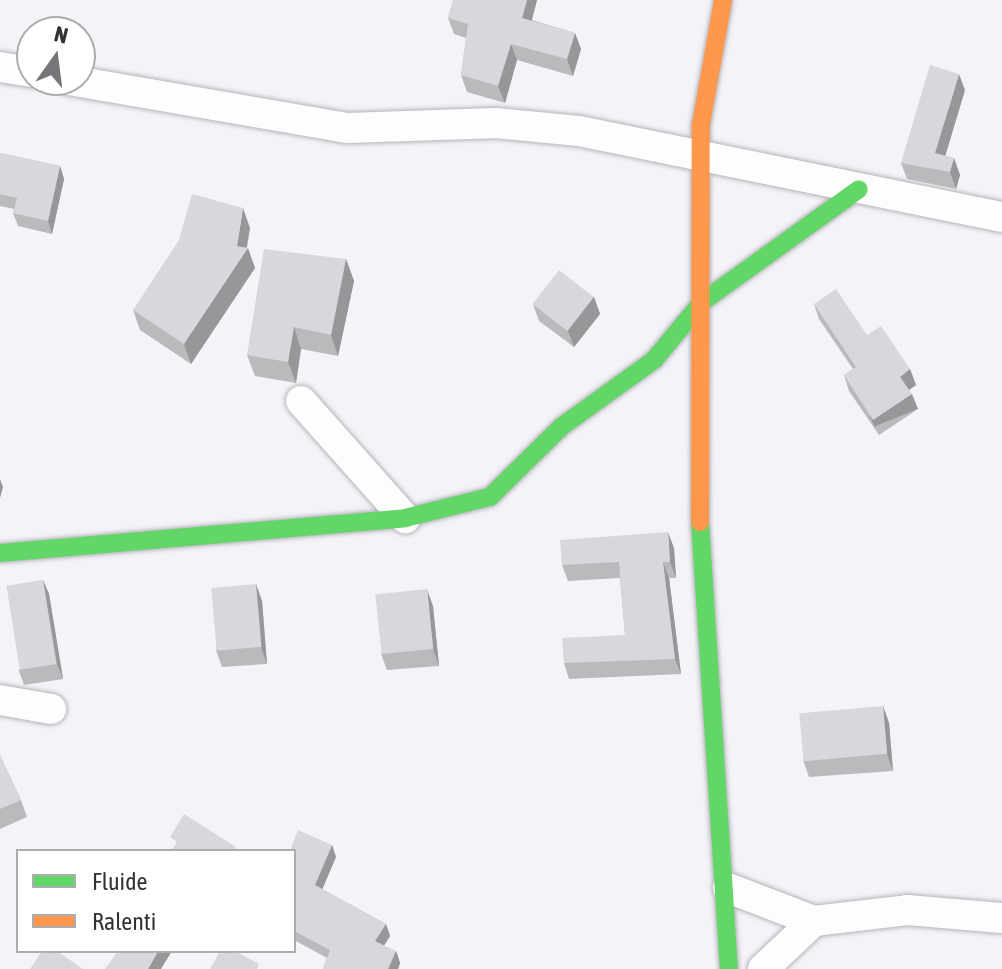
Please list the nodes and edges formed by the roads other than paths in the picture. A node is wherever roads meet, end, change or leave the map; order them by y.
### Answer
1 (723, 0) edge
2 (96, 85) edge
3 (702, 154) junction
4 (859, 189) junction
5 (1002, 217) edge
6 (702, 302) junction
7 (301, 401) dead end
8 (405, 518) junction
9 (0, 553) edge
10 (0, 700) edge
11 (51, 709) dead end
12 (728, 888) junction
13 (1002, 918) edge
14 (814, 921) junction
15 (729, 969) edge
16 (763, 969) edge

1 - 3 street
2 - 3 street
3 - 4 street
3 - 6 street
4 - 5 street
4 - 6 street
6 - 8 street
6 - 12 street
7 - 8 street
8 - 9 street
10 - 11 street
12 - 14 street
12 - 15 street
13 - 14 street
14 - 16 street

